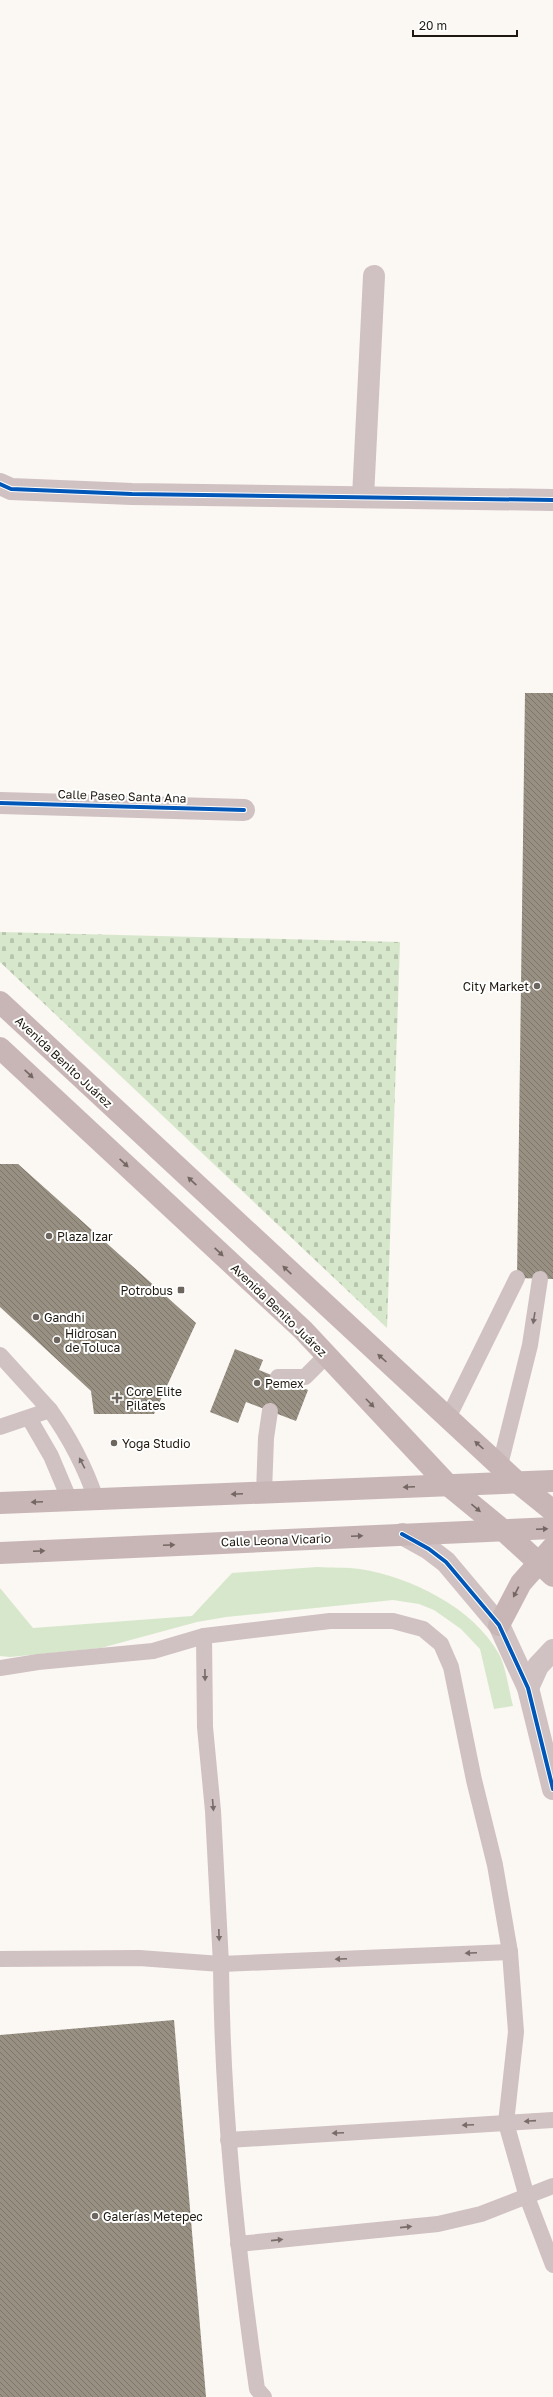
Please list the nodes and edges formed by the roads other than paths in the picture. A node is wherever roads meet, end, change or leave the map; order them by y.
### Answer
1 (374, 276) dead end
2 (4, 489) edge
3 (363, 497) junction
4 (553, 500) edge
5 (0, 803) edge
6 (244, 810) dead end
7 (0, 1002) edge
8 (0, 1048) edge
9 (517, 1278) dead end
10 (540, 1279) dead end
11 (0, 1355) edge
12 (326, 1356) junction
13 (278, 1377) dead end
14 (50, 1410) junction
15 (270, 1411) dead end
16 (29, 1418) junction
17 (448, 1418) junction
18 (0, 1427) edge
19 (500, 1465) junction
20 (553, 1481) edge
21 (517, 1482) junction
22 (448, 1485) junction
23 (264, 1492) junction
24 (96, 1499) junction
25 (70, 1500) junction
26 (0, 1503) edge
27 (553, 1511) edge
28 (553, 1528) edge
29 (504, 1531) junction
30 (402, 1534) junction
31 (0, 1553) edge
32 (548, 1562) edge
33 (499, 1625) junction
34 (204, 1636) junction
35 (553, 1650) edge
36 (0, 1668) edge
37 (528, 1688) junction
38 (553, 1789) edge
39 (510, 1952) junction
40 (0, 1959) edge
41 (221, 1964) junction
42 (553, 2120) edge
43 (506, 2123) junction
44 (228, 2140) junction
45 (553, 2186) edge
46 (527, 2197) junction
47 (238, 2244) junction
48 (553, 2265) edge
49 (264, 2397) edge

1 - 3 street
2 - 3 street
3 - 4 street
5 - 6 street, Calle Paseo Santa Ana
17 -> 7 main road, Avenida Benito Juárez
8 -> 12 main road, Avenida Benito Juárez
9 - 17 lane
10 -> 19 lane
11 - 14 lane
12 - 13 lane
12 -> 22 main road, Avenida Benito Juárez
14 - 16 lane
24 -> 14 lane
15 - 23 lane
16 - 18 lane
16 - 25 lane
19 -> 17 main road, Avenida Benito Juárez
19 - 21 main road, Avenida Benito Juárez
20 - 21 main road
21 - 22 main road
21 - 27 main road, Avenida Benito Juárez
22 -> 23 main road
22 -> 29 main road, Avenida Benito Juárez
23 -> 24 main road
24 - 25 main road
25 -> 26 main road
29 -> 28 main road, Calle Leona Vicario
29 - 30 main road, Calle Leona Vicario
29 - 32 main road, Avenida Benito Juárez
31 -> 30 main road, Calle Leona Vicario
30 - 33 street
32 -> 33 main road
33 - 37 street
34 - 36 lane
34 - 39 lane
34 -> 41 lane
35 - 37 street
37 - 38 street
39 -> 41 lane
39 - 43 lane
40 - 41 lane
41 - 44 lane
42 -> 43 lane
43 -> 44 lane
43 - 46 lane
44 - 47 lane
45 - 46 lane
47 -> 46 lane
46 - 48 lane
47 - 49 lane

